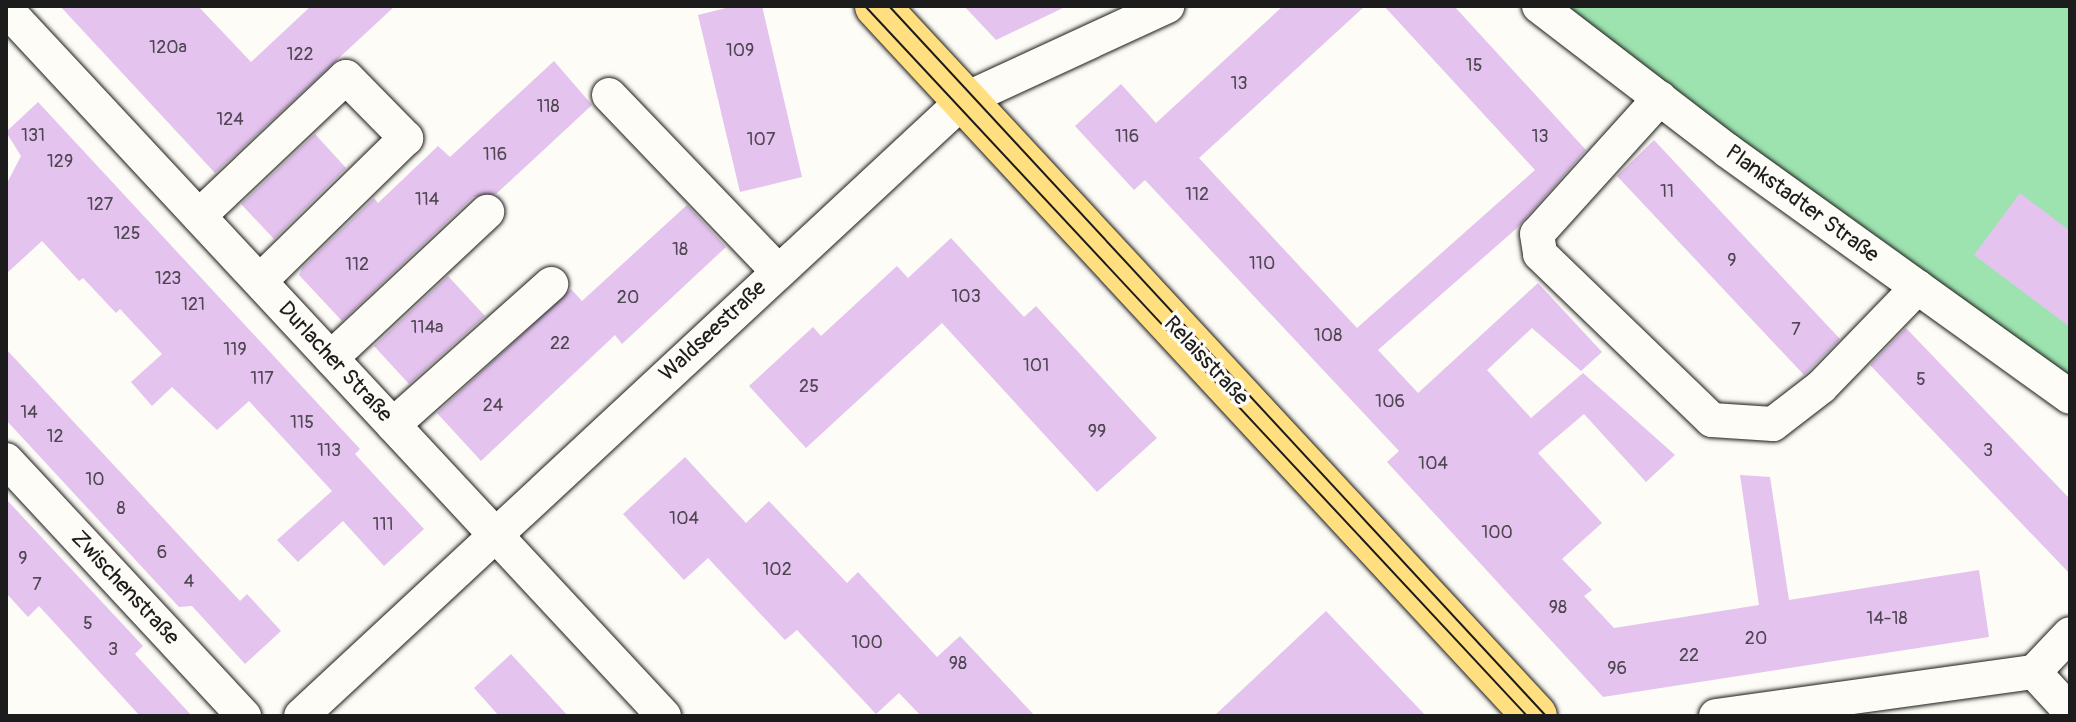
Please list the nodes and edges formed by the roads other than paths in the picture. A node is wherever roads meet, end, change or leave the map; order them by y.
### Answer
1 (877, 6) edge
2 (1167, 6) edge
3 (1539, 6) edge
4 (6, 9) edge
5 (609, 95) dead end
6 (1660, 98) junction
7 (964, 100) junction
8 (487, 212) dead end
9 (199, 216) junction
10 (778, 271) junction
11 (260, 281) junction
12 (551, 284) dead end
13 (1918, 287) junction
14 (331, 358) junction
15 (2070, 397) edge
16 (393, 425) junction
17 (6, 460) edge
18 (495, 534) junction
19 (2070, 634) edge
20 (2034, 672) junction
21 (2070, 711) edge
22 (244, 716) edge
23 (301, 716) edge
24 (664, 716) edge
25 (1535, 716) edge
26 (1716, 716) edge

1 - 7 main road, Relaisstraße
2 - 7 street, Waldseestraße
3 - 6 street, Plankstadter Straße
4 - 9 street, Durlacher Straße
5 - 10 street
6 - 13 street, Plankstadter Straße
6 - 13 street
7 - 10 street, Waldseestraße
7 - 25 main road, Relaisstraße
8 - 14 street
9 - 11 street, Durlacher Straße
9 - 11 street
10 - 18 street, Waldseestraße
11 - 14 street, Durlacher Straße
12 - 16 street
13 - 15 street, Plankstadter Straße
14 - 16 street, Durlacher Straße
16 - 18 street, Durlacher Straße
17 - 22 street, Zwischenstraße
18 - 23 street, Waldseestraße
18 - 24 street, Durlacher Straße
19 - 20 street
20 - 21 street
20 - 26 street

